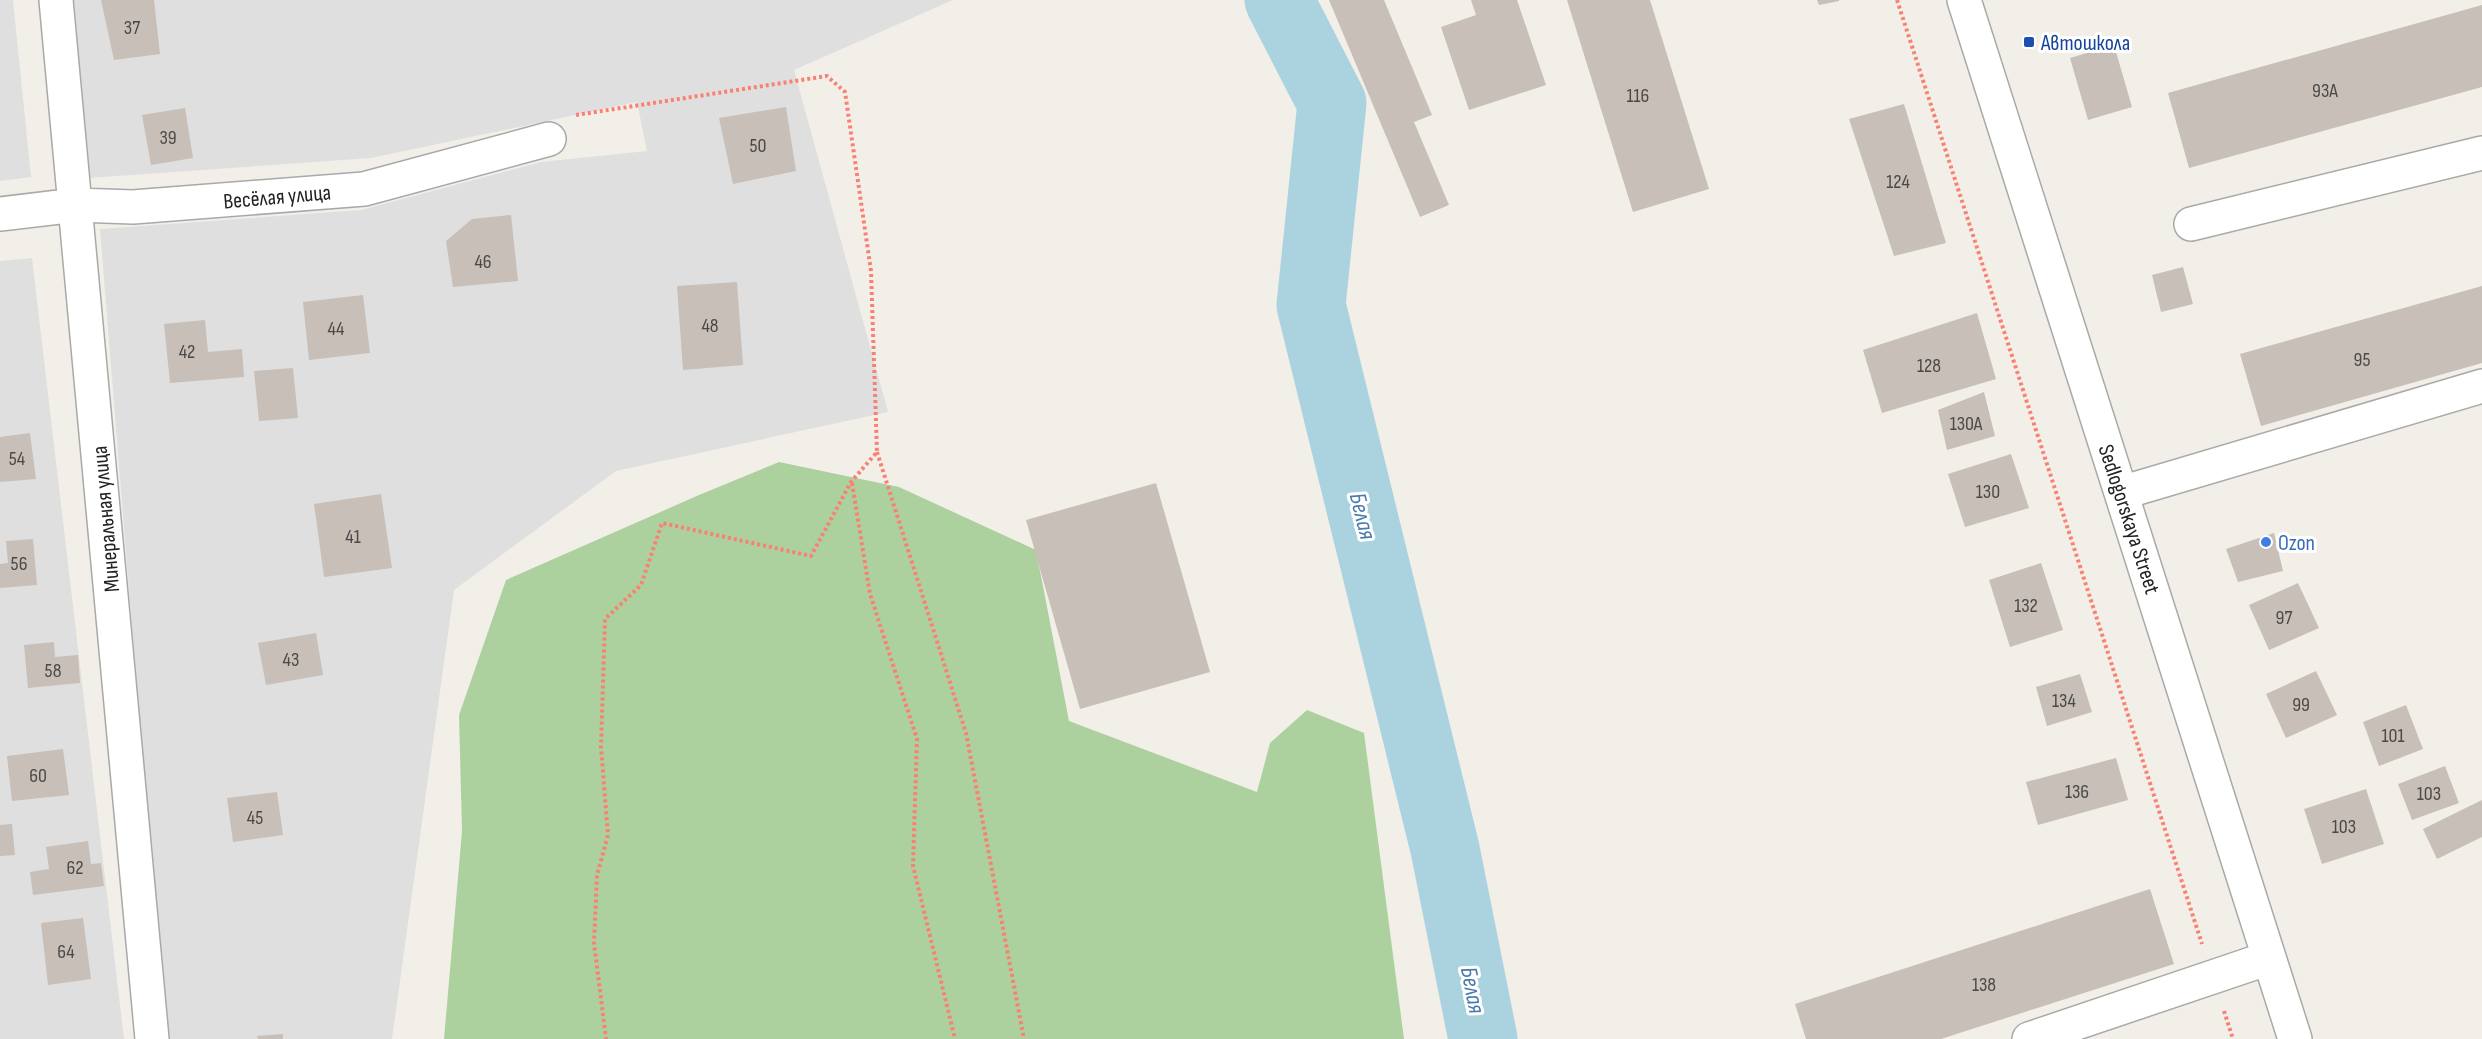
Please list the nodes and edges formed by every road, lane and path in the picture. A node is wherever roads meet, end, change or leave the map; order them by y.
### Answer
1 (56, 0) edge
2 (1897, 0) edge
3 (1964, 0) edge
4 (549, 138) joint
5 (2482, 153) edge
6 (76, 205) junction
7 (0, 214) edge
8 (2191, 224) dead end
9 (2482, 386) edge
10 (877, 452) junction
11 (851, 482) junction
12 (2121, 493) junction
13 (2269, 958) junction
14 (2213, 978) junction
15 (152, 1039) edge
16 (606, 1039) edge
17 (955, 1039) edge
18 (1024, 1039) edge
19 (2029, 1039) edge
20 (2233, 1039) edge
21 (2295, 1039) edge

1 - 6 street, Минеральная улица
2 - 14 path
3 - 12 street, Sedlogorskaya Street
4 - 6 street, Весёлая улица
4 - 10 path
5 - 8 street
6 - 7 street, Весёлая улица
6 - 15 street, Минеральная улица
9 - 12 street
10 - 11 path
10 - 18 path
11 - 16 path
11 - 17 path
12 - 13 street, Sedlogorskaya Street
13 - 14 street
13 - 21 street, Sedlogorskaya Street
14 - 19 street
14 - 20 path

